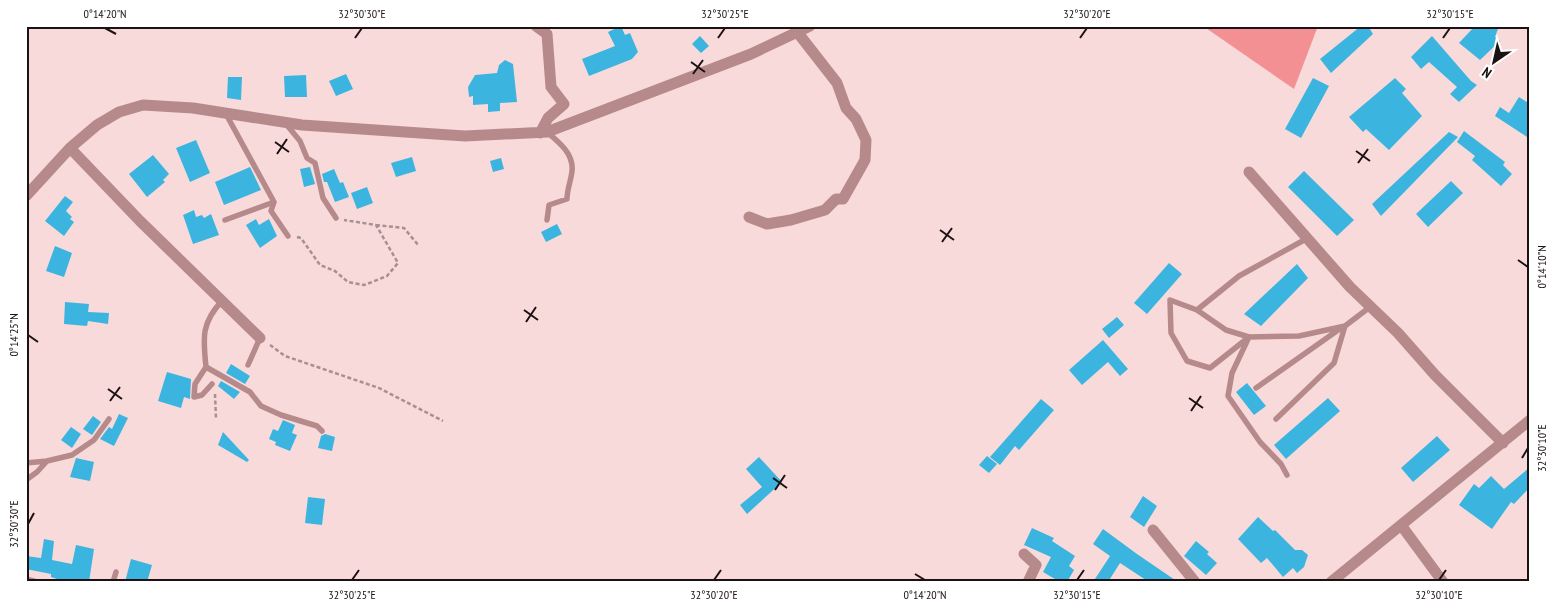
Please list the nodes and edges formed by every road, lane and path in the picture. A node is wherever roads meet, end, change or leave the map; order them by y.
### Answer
1 (536, 26) edge
2 (810, 26) edge
3 (798, 33) junction
4 (564, 104) junction
5 (226, 114) junction
6 (285, 122) junction
7 (572, 123) junction
8 (544, 132) junction
9 (70, 148) junction
10 (1249, 172) dead end
11 (26, 196) edge
12 (274, 202) junction
13 (749, 217) dead end
14 (336, 218) joint
15 (225, 220) dead end
16 (547, 220) dead end
17 (376, 225) junction
18 (288, 236) joint
19 (1306, 239) junction
20 (419, 246) dead end
21 (222, 301) junction
22 (1370, 307) junction
23 (1197, 310) junction
24 (1345, 326) junction
25 (1249, 337) junction
26 (260, 338) junction
27 (248, 365) dead end
28 (206, 367) junction
29 (212, 384) dead end
30 (1256, 388) dead end
31 (109, 418) dead end
32 (1276, 419) dead end
33 (1530, 420) edge
34 (443, 421) dead end
35 (322, 431) dead end
36 (1503, 443) junction
37 (46, 461) junction
38 (26, 462) edge
39 (1287, 475) dead end
40 (26, 480) edge
41 (1400, 525) junction
42 (1153, 530) dead end
43 (1024, 554) dead end
44 (116, 572) dead end
45 (26, 579) edge
46 (37, 582) edge
47 (113, 582) edge
48 (1028, 582) edge
49 (1194, 582) edge
50 (1331, 582) edge
51 (1443, 582) edge

1 - 4 street
2 - 3 street
3 - 7 street
3 - 13 street
4 - 7 street
4 - 8 street
5 - 6 street
5 - 9 street
5 - 12 lane
6 - 8 street
6 - 14 lane
7 - 8 street
8 - 16 lane
9 - 11 street
9 - 21 street
10 - 19 street
12 - 15 lane
12 - 18 lane
14 - 17 path
17 - 18 path
17 - 20 path
19 - 22 street
19 - 23 lane
21 - 26 street
21 - 28 lane
22 - 24 lane
22 - 36 street
23 - 25 lane
23 - 25 lane
24 - 25 lane
24 - 30 lane
24 - 32 lane
25 - 39 lane
26 - 27 lane
26 - 34 path
28 - 29 lane
28 - 35 lane
31 - 37 lane
33 - 36 street
36 - 41 street
37 - 38 lane
37 - 40 lane
41 - 50 street
41 - 51 street
42 - 49 street
43 - 48 street
44 - 47 lane
45 - 46 lane

